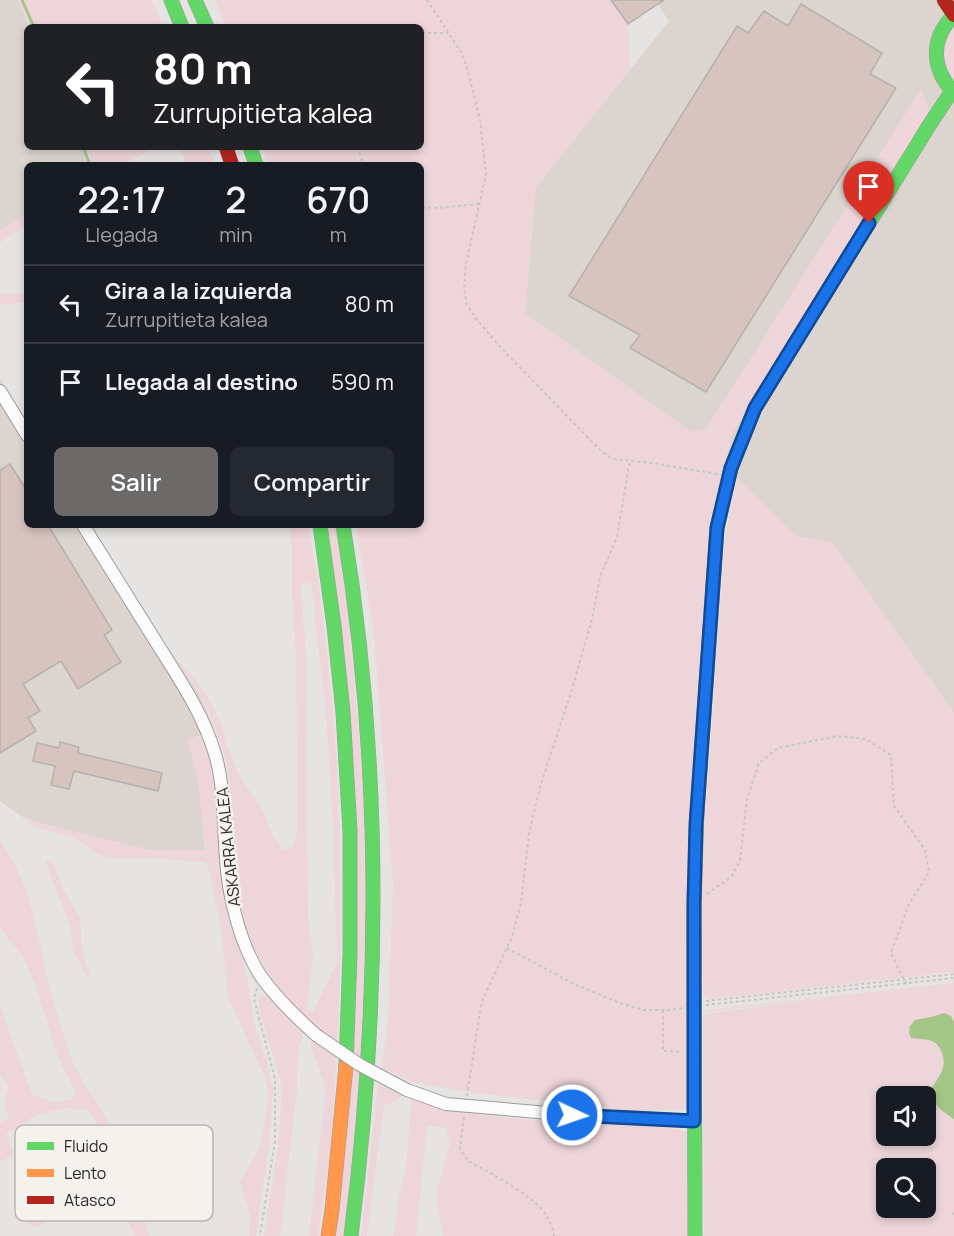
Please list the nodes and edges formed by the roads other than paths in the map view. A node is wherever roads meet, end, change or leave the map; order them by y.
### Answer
1 (171, 0) edge
2 (197, 0) edge
3 (944, 0) edge
4 (954, 15) edge
5 (181, 24) edge
6 (206, 24) edge
7 (953, 92) edge
8 (0, 391) edge
9 (24, 430) edge
10 (85, 528) edge
11 (320, 528) edge
12 (343, 528) edge
13 (694, 1121) junction
14 (328, 1236) edge
15 (351, 1236) edge
16 (695, 1236) edge

1 - 5 main road
2 - 6 main road
3 - 4 main road
4 - 7 main road
7 - 13 main road
8 - 9 street
10 - 13 street, ASKARRA KALEA, bridge
11 - 14 main road
12 - 15 main road
13 - 16 main road

